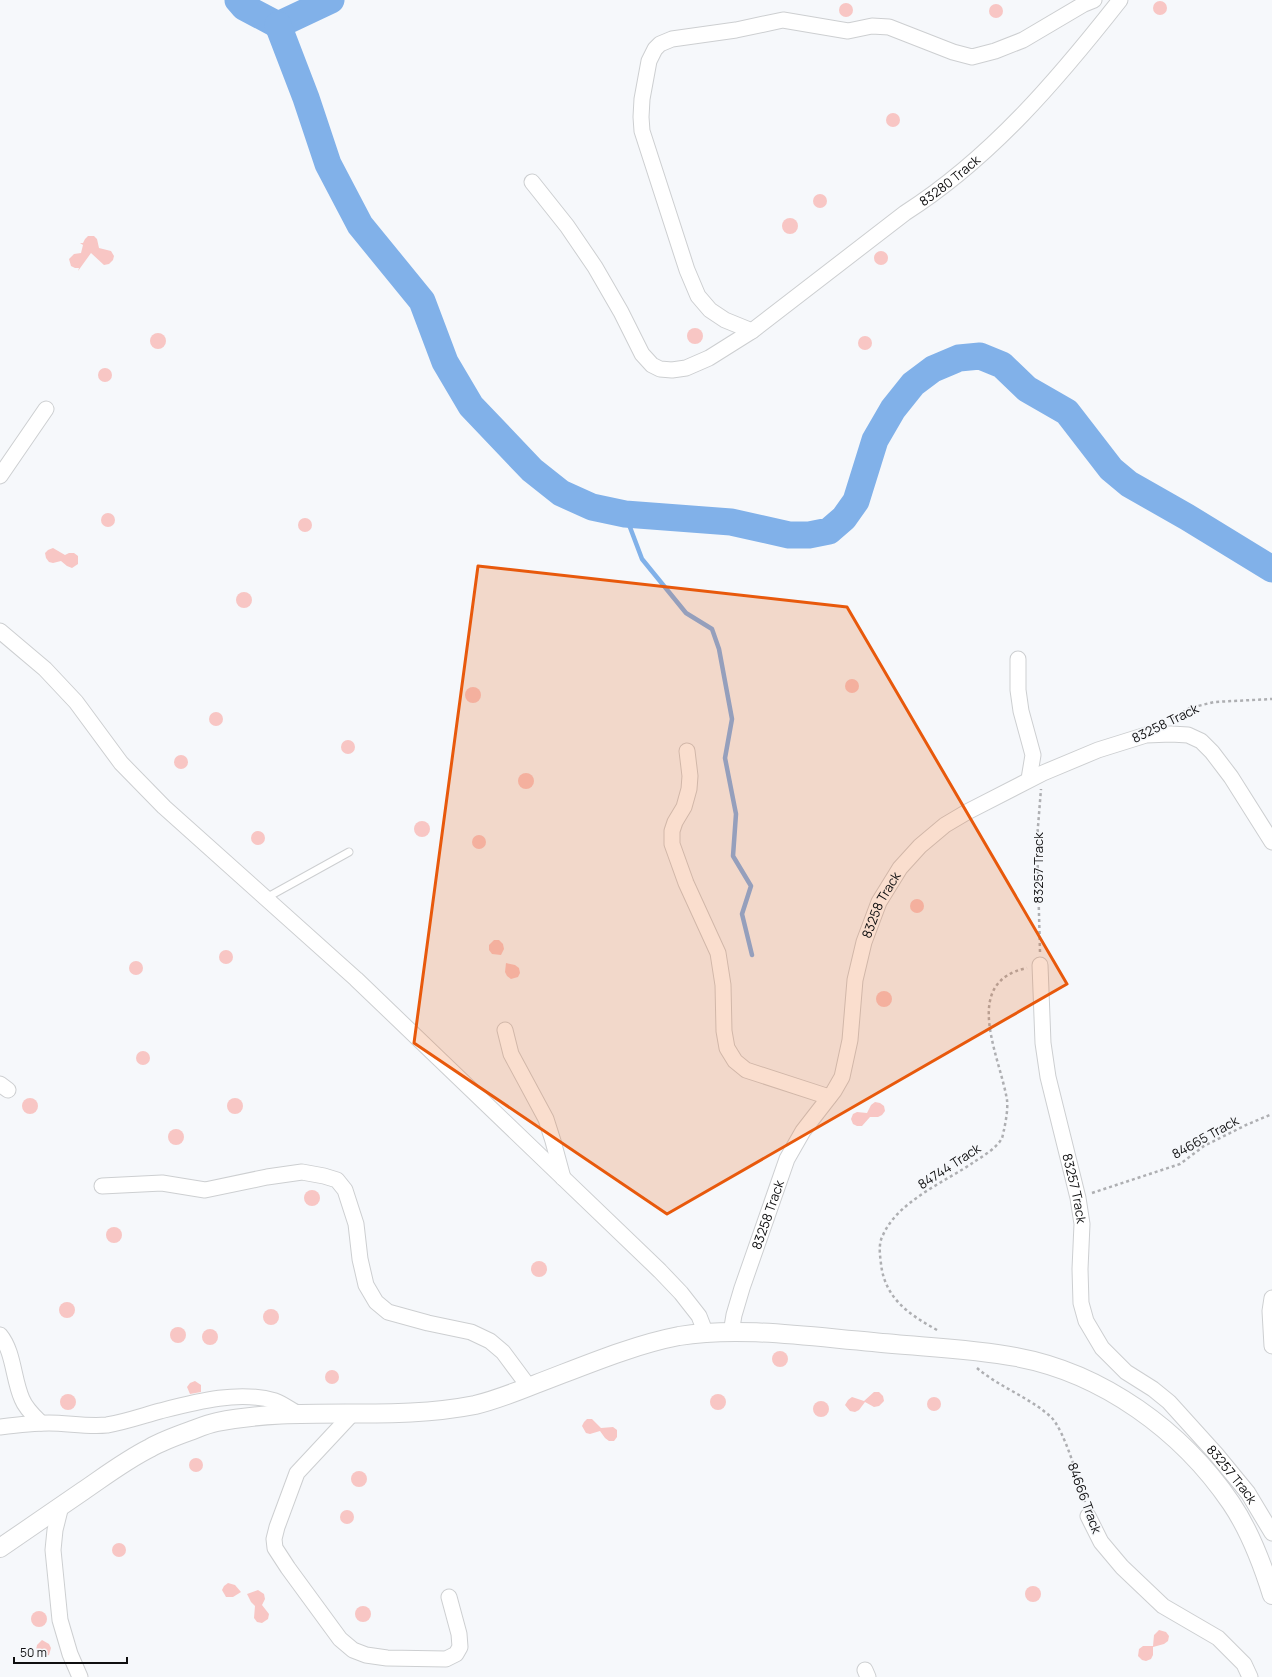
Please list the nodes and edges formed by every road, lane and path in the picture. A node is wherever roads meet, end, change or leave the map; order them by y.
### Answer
1 (1094, 0) edge
2 (1120, 0) edge
3 (532, 182) dead end
4 (752, 331) junction
5 (46, 409) dead end
6 (0, 476) edge
7 (0, 631) edge
8 (1018, 659) dead end
9 (1272, 699) edge
10 (1171, 719) dead end
11 (688, 752) dead end
12 (1043, 773) junction
13 (1030, 779) junction
14 (1272, 842) edge
15 (349, 852) dead end
16 (266, 898) junction
17 (1040, 965) junction
18 (505, 1030) dead end
19 (829, 1098) junction
20 (1272, 1114) edge
21 (562, 1178) junction
22 (102, 1186) dead end
23 (1078, 1198) junction
24 (1272, 1298) edge
25 (938, 1331) dead end
26 (730, 1333) junction
27 (706, 1334) junction
28 (0, 1335) edge
29 (1272, 1346) edge
30 (957, 1350) junction
31 (529, 1387) junction
32 (352, 1413) junction
33 (299, 1414) junction
34 (41, 1423) junction
35 (0, 1427) edge
36 (61, 1506) junction
37 (1088, 1516) joint
38 (1272, 1533) edge
39 (0, 1548) edge
40 (1272, 1594) edge
41 (449, 1597) dead end
42 (80, 1677) edge
43 (1250, 1677) edge

1 - 4 street
2 - 4 street, 83280 Track
3 - 4 street, 83280 Track
5 - 6 street
7 - 16 street
8 - 13 street
9 - 10 path, 83258 Track
11 - 19 street
12 - 13 street, 83258 Track
12 - 14 street, 83258 Track
12 - 17 path, 83257 Track
13 - 19 street, 83258 Track
15 - 16 lane
16 - 21 street
17 - 23 street, 83257 Track
17 - 25 path, 84744 Track
18 - 21 street
19 - 26 street, 83258 Track
20 - 23 path, 84665 Track
21 - 27 street
22 - 31 street
23 - 38 street, 83257 Track
24 - 29 street
26 - 27 street
26 - 30 street
27 - 31 street
28 - 34 street
30 - 37 path, 84666 Track
30 - 40 street
31 - 32 street
32 - 33 street
32 - 41 street
33 - 34 street
33 - 36 street
34 - 35 street
36 - 39 street
36 - 42 street
37 - 43 street, 84666 Track

